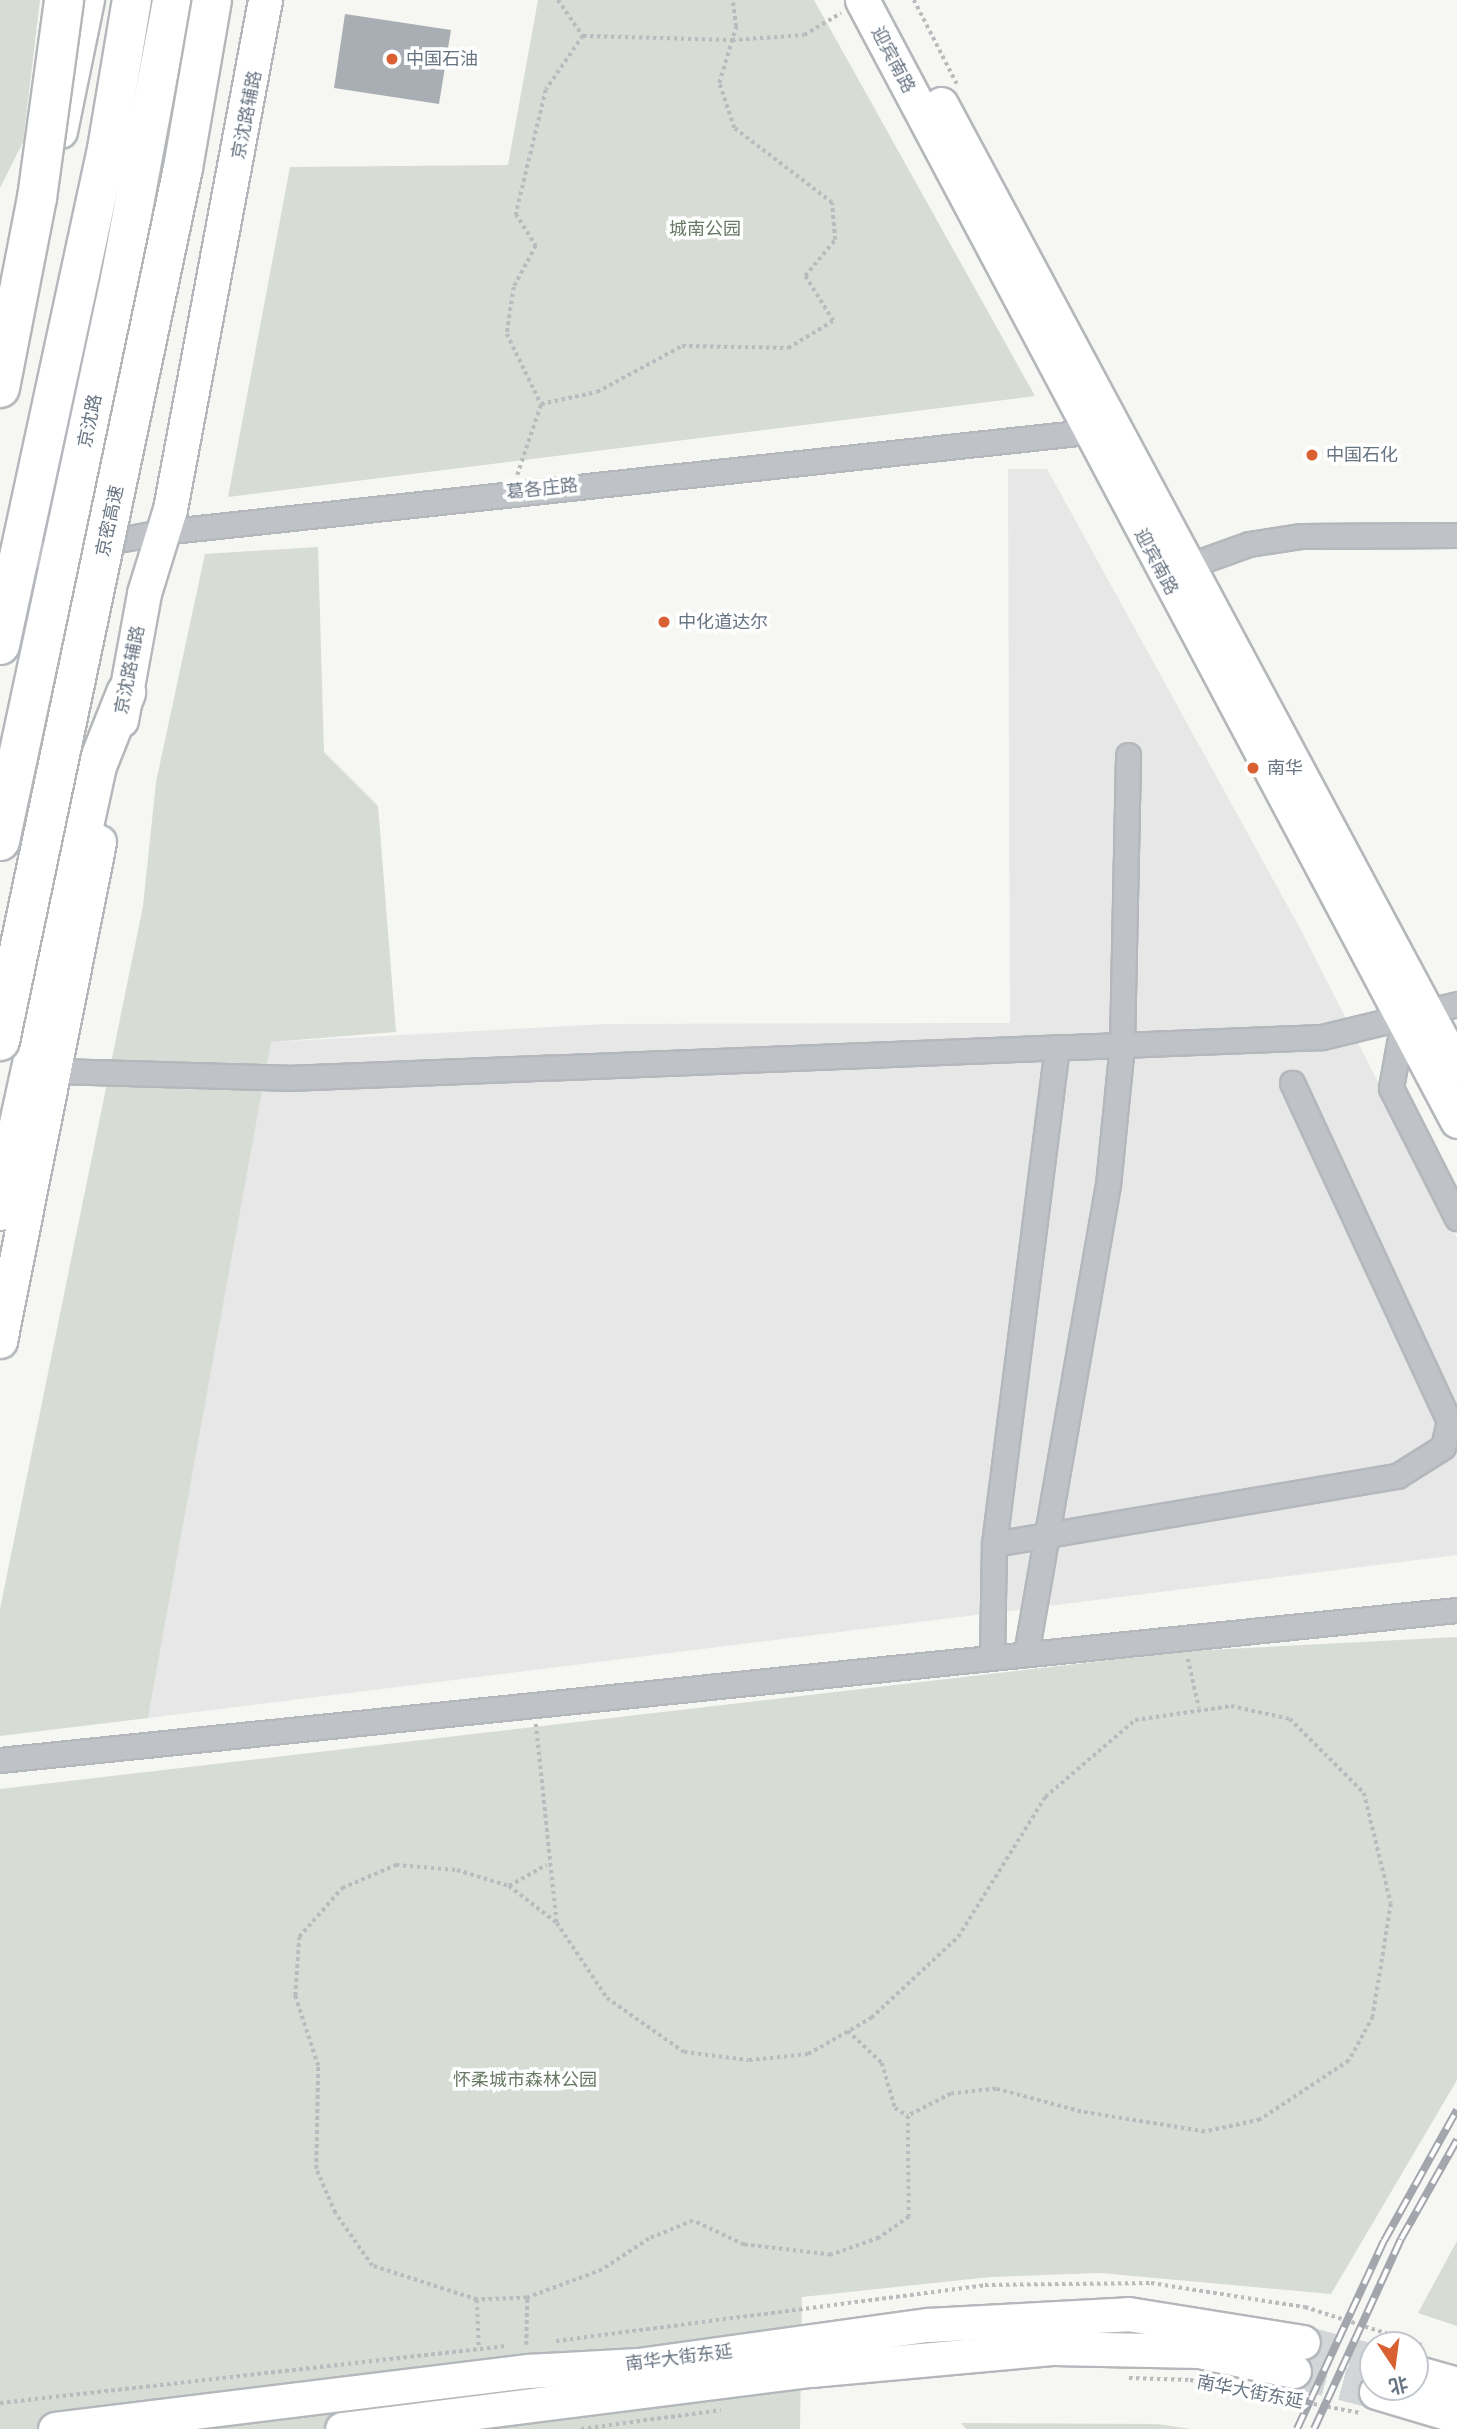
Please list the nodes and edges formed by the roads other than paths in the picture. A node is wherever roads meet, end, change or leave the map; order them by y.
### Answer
1 (64, 0) edge
2 (87, 0) edge
3 (132, 0) edge
4 (172, 0) edge
5 (212, 0) edge
6 (265, 0) edge
7 (862, 0) edge
8 (884, 0) edge
9 (0, 306) edge
10 (0, 388) edge
11 (1087, 432) junction
12 (162, 532) junction
13 (1457, 535) edge
14 (63, 551) junction
15 (11, 560) edge
16 (1185, 567) junction
17 (1, 635) edge
18 (126, 693) junction
19 (30, 701) junction
20 (1128, 755) dead end
21 (83, 839) junction
22 (0, 841) edge
23 (1429, 1012) edge
24 (0, 1041) edge
25 (1122, 1044) junction
26 (1056, 1047) junction
27 (1457, 1068) edge
28 (57, 1071) junction
29 (1292, 1083) dead end
30 (1457, 1121) edge
31 (0, 1210) edge
32 (1457, 1218) edge
33 (0, 1341) edge
34 (1049, 1536) junction
35 (994, 1544) junction
36 (1457, 1610) edge
37 (1026, 1654) junction
38 (992, 1658) junction
39 (0, 1760) edge
40 (1429, 2376) edge
41 (1457, 2384) edge
42 (1373, 2404) road end
43 (1457, 2416) edge
44 (55, 2429) edge
45 (342, 2429) edge

1 - 10 highway, bridge
2 - 9 main road
3 - 15 highway
4 - 14 highway, 京沈路
5 - 24 highway, 京密高速, bridge
6 - 12 main road, 京沈路辅路
7 - 11 main road, 迎宾南路
8 - 16 main road, 迎宾南路
11 - 12 street, 葛各庄路
11 - 23 main road, 迎宾南路
12 - 14 street, 葛各庄路
12 - 18 main road, 京沈路辅路
13 - 16 street
14 - 15 street, 葛各庄路
14 - 19 highway, 京沈路
15 - 17 highway
16 - 23 main road, 迎宾南路
18 - 21 highway
18 - 28 main road, 京沈路辅路
19 - 21 highway
19 - 22 highway, 京沈路
20 - 25 street
21 - 31 highway
23 - 25 street
23 - 27 main road, 迎宾南路
23 - 30 main road, 迎宾南路
23 - 32 street
25 - 26 street
25 - 34 street
26 - 28 street
26 - 35 street
28 - 33 main road, 京沈路辅路
29 - 34 street
34 - 35 street
34 - 37 street
35 - 38 street
36 - 37 street
37 - 38 street
38 - 39 street
40 - 41 main road
42 - 43 main road
44 - 45 main road, 南华大街东延

